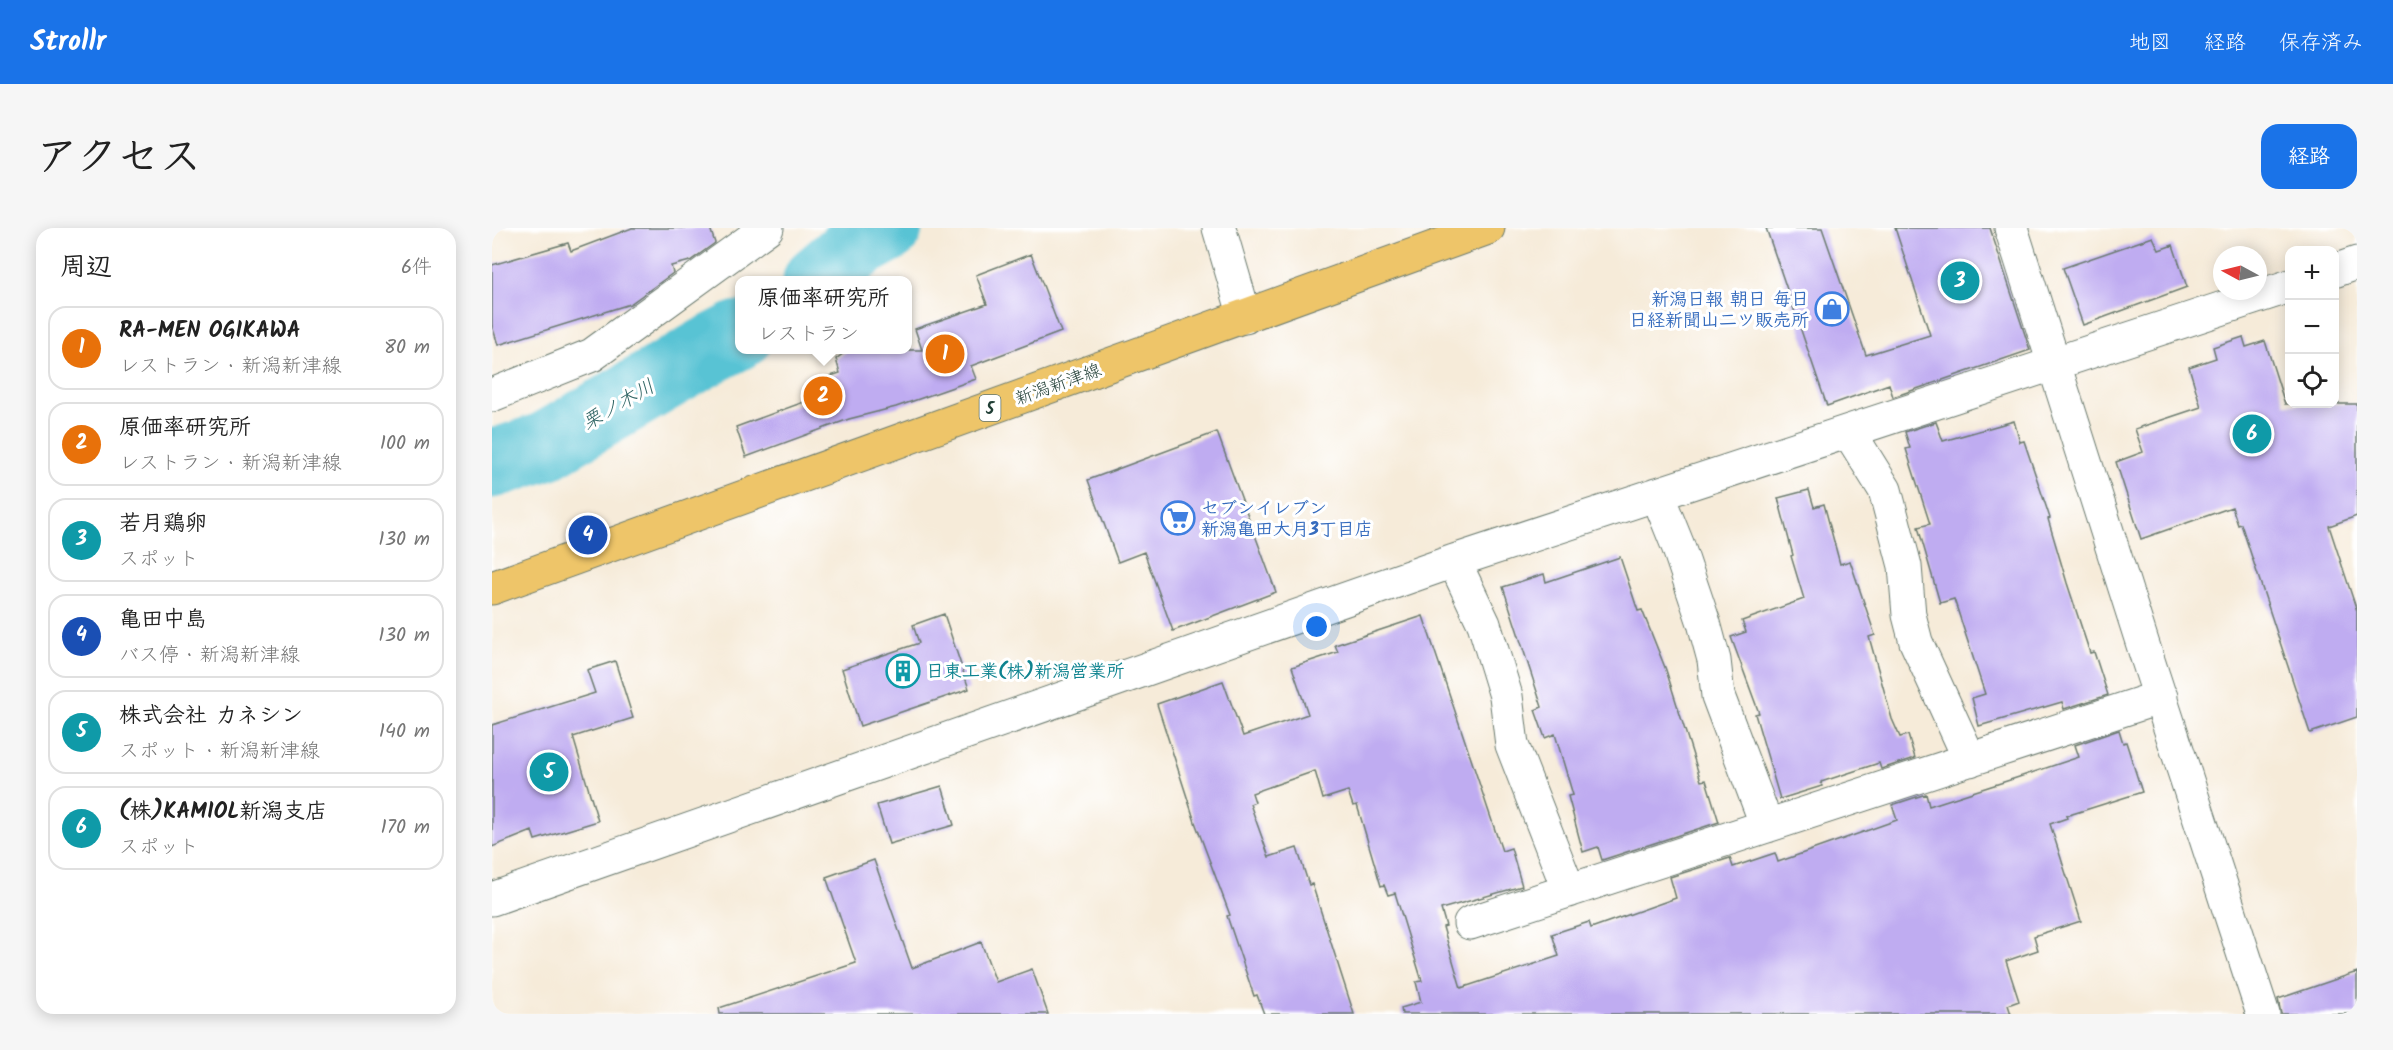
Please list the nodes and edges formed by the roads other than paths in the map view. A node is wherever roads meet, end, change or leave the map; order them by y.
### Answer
1 (766, 228) edge
2 (1220, 228) edge
3 (1488, 228) edge
4 (2012, 228) edge
5 (2357, 263) edge
6 (2339, 269) edge
7 (2285, 287) edge
8 (1245, 317) junction
9 (2055, 364) junction
10 (492, 395) edge
11 (1849, 432) junction
12 (1657, 494) junction
13 (1454, 561) junction
14 (492, 588) edge
15 (2161, 698) junction
16 (1971, 760) junction
17 (1767, 826) junction
18 (1569, 891) junction
19 (492, 898) edge
20 (1470, 923) dead end
21 (2263, 1014) edge

1 - 10 street
2 - 8 street
3 - 8 main road, 新潟新津線 / 5
4 - 9 street
5 - 6 street
7 - 9 street
8 - 14 main road, 新潟新津線 / 5
9 - 11 street
9 - 15 street
11 - 12 street
11 - 16 street
12 - 13 street
12 - 17 street
13 - 18 street
13 - 19 street
15 - 16 street
15 - 21 street
16 - 17 street
17 - 18 street
18 - 20 street

